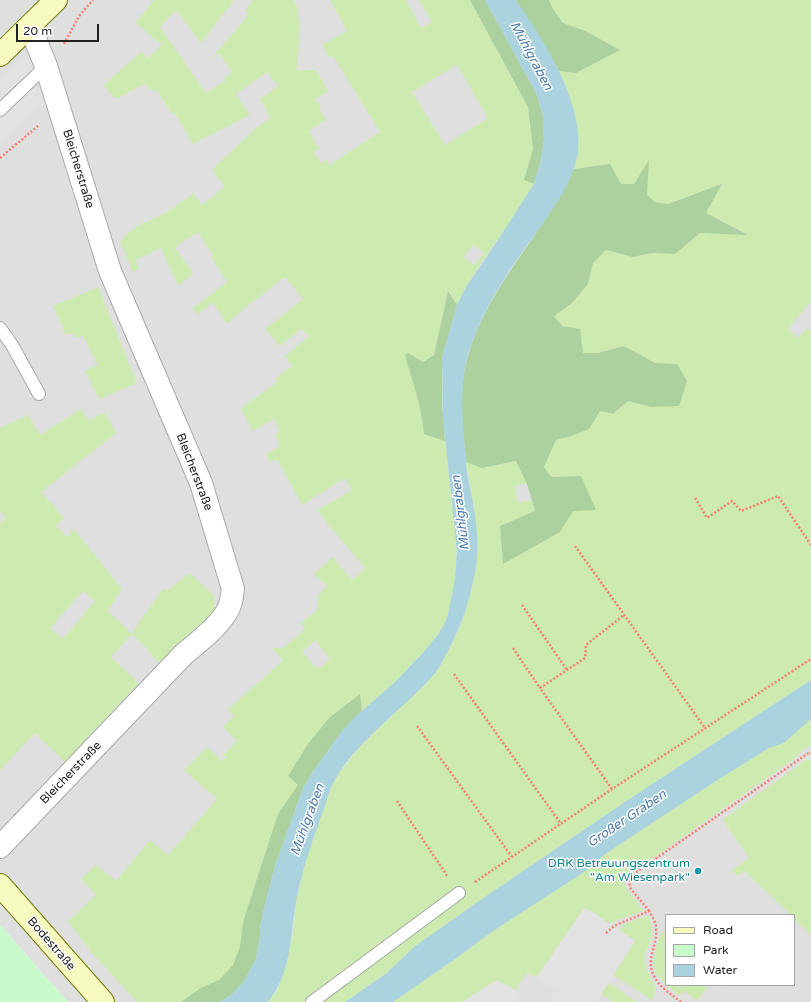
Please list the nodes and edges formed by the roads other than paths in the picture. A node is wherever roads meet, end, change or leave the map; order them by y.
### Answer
1 (56, 0) edge
2 (27, 29) junction
3 (0, 55) edge
4 (46, 66) junction
5 (0, 110) edge
6 (0, 328) edge
7 (39, 394) dead end
8 (0, 847) edge
9 (0, 885) edge
10 (459, 893) road end
11 (103, 1002) edge
12 (312, 1002) edge

1 - 2 main road
2 - 3 main road
2 - 4 street, Bleicherstraße
4 - 5 lane
4 - 8 street, Bleicherstraße
6 - 7 lane
9 - 11 main road, Bodestraße
10 - 12 lane

